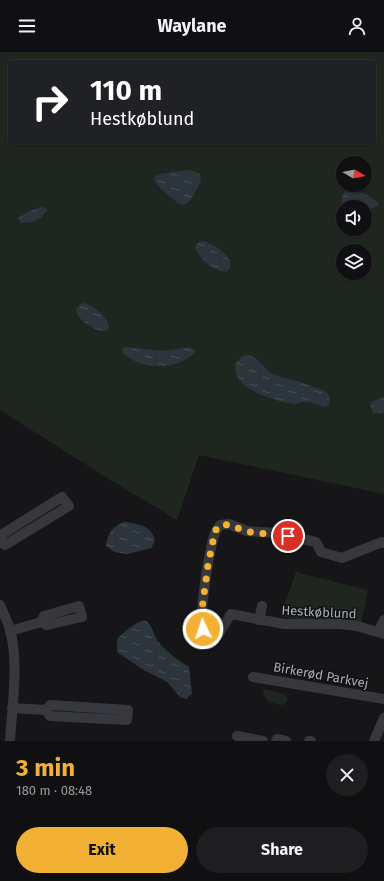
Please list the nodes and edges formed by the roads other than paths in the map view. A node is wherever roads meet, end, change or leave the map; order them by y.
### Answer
1 (0, 539) edge
2 (0, 542) edge
3 (384, 543) edge
4 (0, 605) edge
5 (262, 606) dead end
6 (259, 620) junction
7 (384, 620) edge
8 (41, 622) dead end
9 (10, 631) junction
10 (381, 633) edge
11 (253, 677) dead end
12 (384, 699) edge
13 (12, 708) junction
14 (46, 710) junction
15 (384, 718) edge
16 (237, 736) dead end
17 (10, 741) edge
18 (263, 741) edge
19 (276, 741) edge
20 (286, 741) edge
21 (374, 741) edge

1 - 2 street
3 - 6 street, Hestkøblund
4 - 9 street
5 - 6 street, Hestkøblund
6 - 10 street, Hestkøblund
7 - 10 street, Hestkøblund
8 - 9 street
9 - 13 street
11 - 12 street, Birkerød Parkvej
13 - 14 street
13 - 17 street
14 - 14 street
15 - 21 street
16 - 18 street
19 - 20 street

